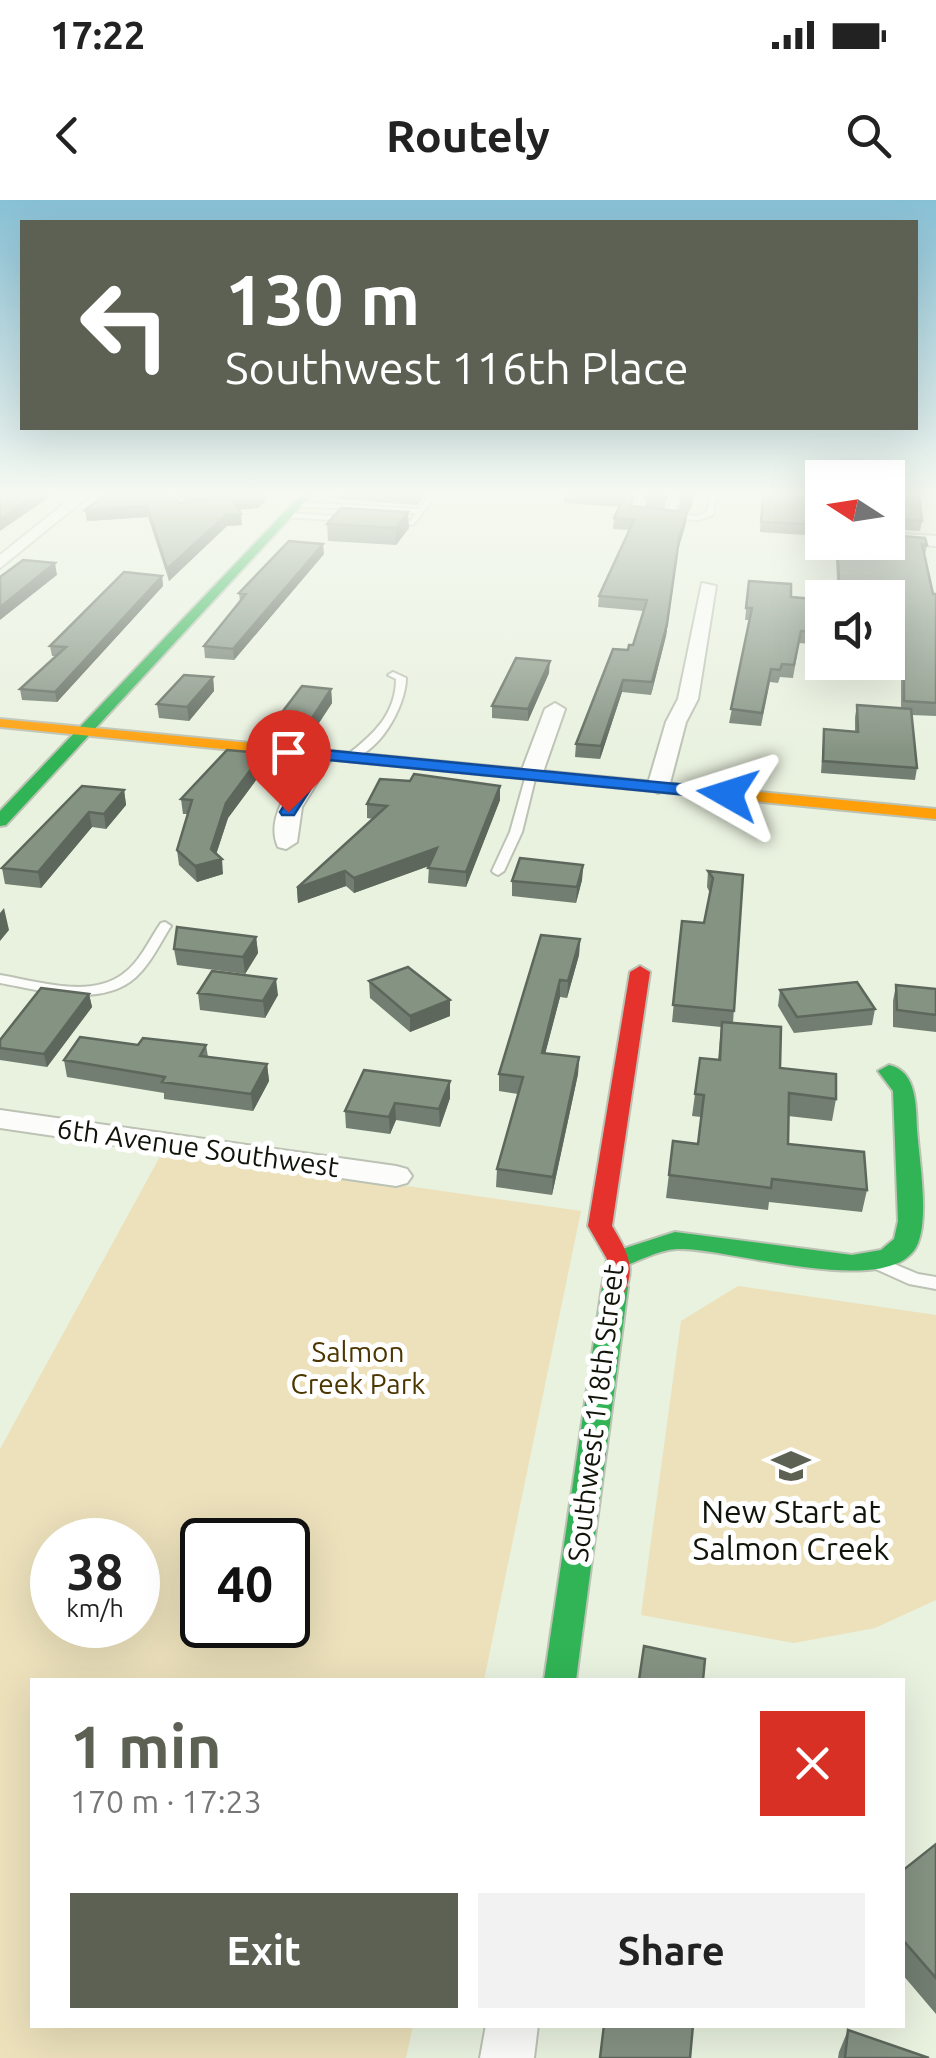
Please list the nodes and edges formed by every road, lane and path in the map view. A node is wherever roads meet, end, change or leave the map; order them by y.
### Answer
1 (226, 581) edge
2 (708, 586) dead end
3 (394, 675) dead end
4 (555, 709) dead end
5 (0, 723) edge
6 (88, 731) junction
7 (324, 755) junction
8 (351, 757) junction
9 (531, 775) junction
10 (658, 787) junction
11 (936, 814) edge
12 (0, 821) edge
13 (286, 842) dead end
14 (498, 870) dead end
15 (165, 926) dead end
16 (640, 972) dead end
17 (0, 979) edge
18 (889, 1071) dead end
19 (0, 1119) edge
20 (396, 1176) dead end
21 (619, 1259) junction
22 (872, 1260) junction
23 (936, 1284) edge
24 (560, 1678) edge
25 (512, 2028) edge
26 (508, 2058) edge

1 - 6 street
2 - 10 street
3 - 8 lane
4 - 9 street
5 - 6 street
6 - 7 street
6 - 12 street
7 - 8 street
7 - 13 street
8 - 9 street
9 - 10 street
9 - 14 lane
10 - 11 street
15 - 17 lane
16 - 21 street, Southwest 118th Street
18 - 22 street
19 - 20 street, 6th Avenue Southwest
21 - 22 street
21 - 24 street, Southwest 118th Street
22 - 23 lane
25 - 26 street

